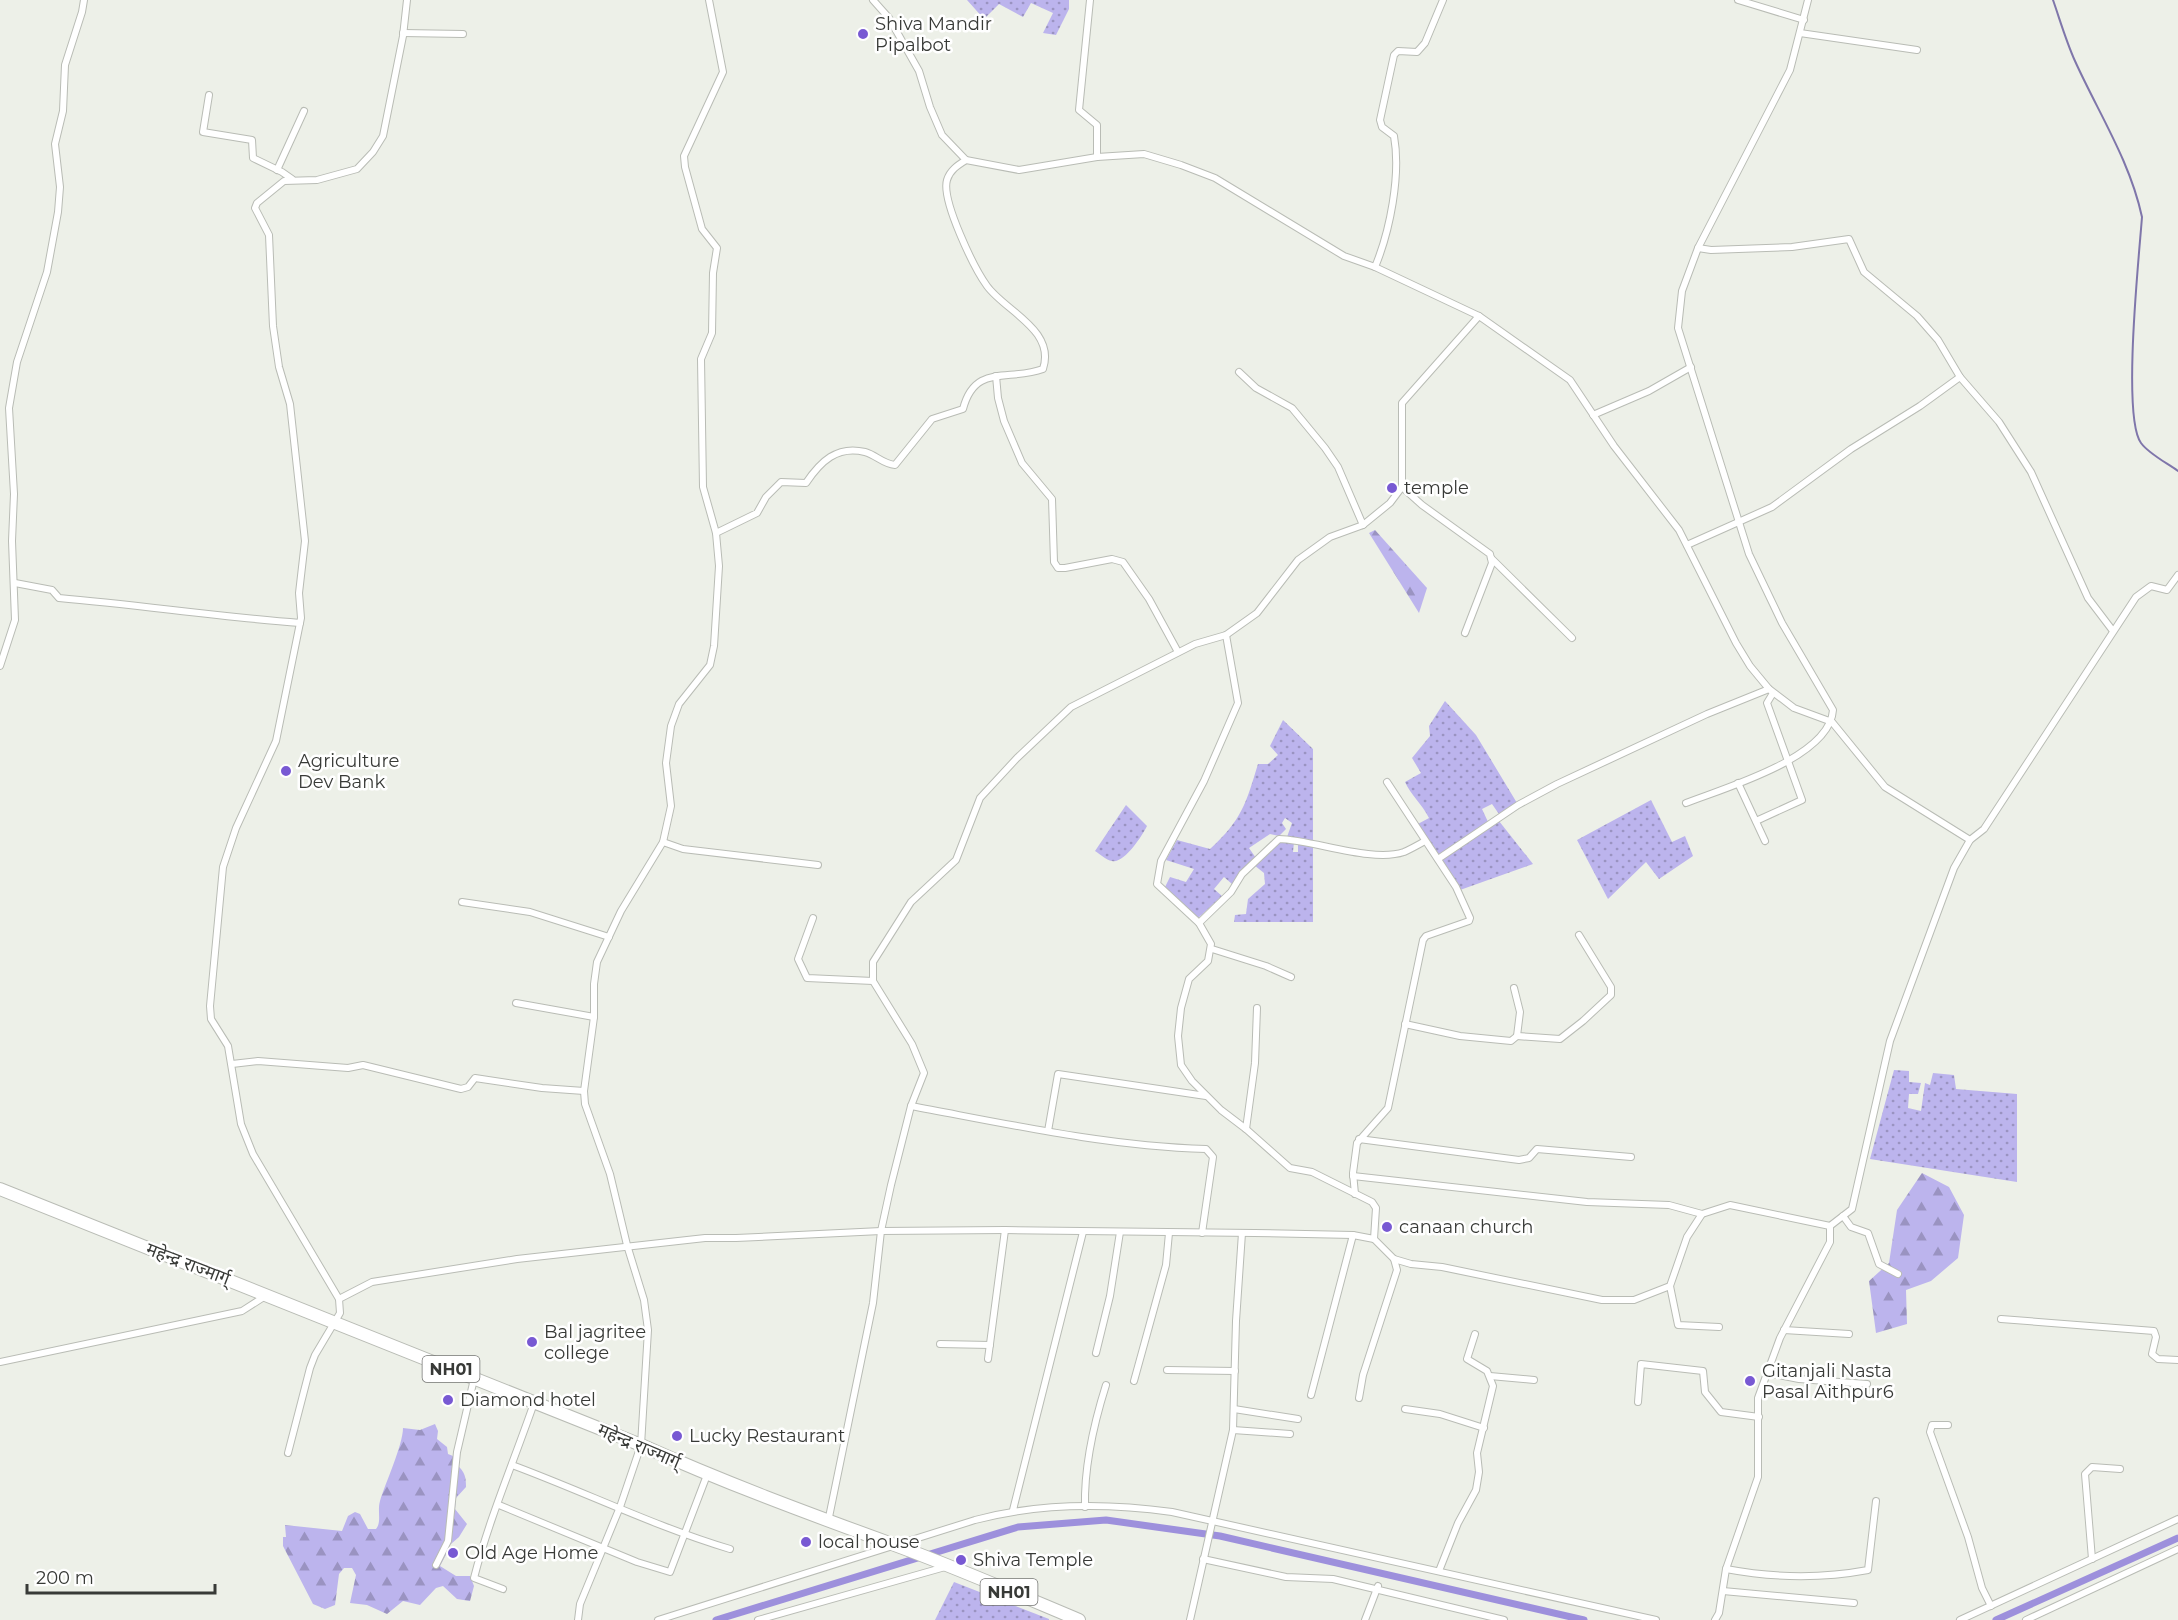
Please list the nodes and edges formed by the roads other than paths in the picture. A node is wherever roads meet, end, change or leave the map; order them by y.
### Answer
1 (84, 0) edge
2 (407, 0) edge
3 (709, 0) edge
4 (873, 0) edge
5 (1090, 0) edge
6 (1443, 0) edge
7 (1738, 0) edge
8 (1808, 0) edge
9 (1804, 20) junction
10 (403, 33) junction
11 (1800, 33) junction
12 (463, 34) dead end
13 (1917, 50) dead end
14 (209, 95) dead end
15 (304, 111) dead end
16 (1097, 157) junction
17 (966, 160) junction
18 (277, 170) junction
19 (291, 179) junction
20 (1698, 248) junction
21 (1375, 267) junction
22 (1479, 316) junction
23 (1691, 367) junction
24 (1239, 372) dead end
25 (996, 376) junction
26 (1960, 377) junction
27 (1593, 415) junction
28 (1402, 487) junction
29 (1738, 524) junction
30 (1363, 525) junction
31 (716, 533) junction
32 (1687, 544) junction
33 (1491, 557) junction
34 (2178, 575) edge
35 (15, 583) junction
36 (300, 623) junction
37 (2113, 631) junction
38 (1465, 633) dead end
39 (1226, 635) junction
40 (1572, 638) dead end
41 (1179, 652) junction
42 (0, 666) edge
43 (1771, 691) junction
44 (1832, 722) junction
45 (1787, 764) junction
46 (1387, 782) dead end
47 (1738, 783) junction
48 (1686, 803) dead end
49 (1756, 821) junction
50 (1970, 840) junction
51 (1425, 841) junction
52 (1765, 841) dead end
53 (663, 842) junction
54 (1438, 859) junction
55 (818, 865) dead end
56 (462, 902) dead end
57 (813, 918) dead end
58 (1199, 923) junction
59 (1579, 935) dead end
60 (609, 937) junction
61 (1212, 949) junction
62 (1291, 977) dead end
63 (873, 981) junction
64 (1514, 988) dead end
65 (516, 1003) dead end
66 (1257, 1008) dead end
67 (594, 1017) junction
68 (1406, 1024) junction
69 (1516, 1036) junction
70 (232, 1064) junction
71 (584, 1091) junction
72 (1207, 1096) junction
73 (911, 1106) junction
74 (1246, 1129) junction
75 (1048, 1131) junction
76 (1359, 1139) junction
77 (1631, 1157) dead end
78 (1353, 1176) junction
79 (0, 1188) edge
80 (1355, 1194) junction
81 (1702, 1214) junction
82 (1843, 1216) junction
83 (1830, 1226) junction
84 (1005, 1230) junction
85 (881, 1231) junction
86 (1083, 1232) junction
87 (1120, 1232) junction
88 (1169, 1233) junction
89 (1202, 1233) junction
90 (1242, 1233) junction
91 (1353, 1235) junction
92 (1374, 1239) junction
93 (627, 1245) junction
94 (1394, 1259) junction
95 (1898, 1274) dead end
96 (1670, 1286) junction
97 (268, 1295) junction
98 (339, 1299) junction
99 (2001, 1319) dead end
100 (335, 1321) junction
101 (1719, 1327) dead end
102 (1784, 1330) junction
103 (1475, 1334) dead end
104 (1849, 1334) dead end
105 (940, 1344) dead end
106 (990, 1345) junction
107 (1096, 1353) dead end
108 (988, 1359) dead end
109 (2178, 1360) edge
110 (0, 1362) edge
111 (1167, 1370) dead end
112 (1235, 1371) junction
113 (1767, 1373) junction
114 (1490, 1376) junction
115 (474, 1378) junction
116 (1534, 1380) dead end
117 (1134, 1381) dead end
118 (1867, 1384) dead end
119 (1106, 1385) dead end
120 (1311, 1395) dead end
121 (1359, 1398) dead end
122 (1638, 1402) dead end
123 (534, 1403) junction
124 (1234, 1409) junction
125 (1405, 1409) dead end
126 (1759, 1417) junction
127 (1298, 1419) dead end
128 (1948, 1425) dead end
129 (1484, 1428) junction
130 (1233, 1430) junction
131 (1290, 1434) dead end
132 (640, 1445) junction
133 (288, 1453) dead end
134 (512, 1465) junction
135 (2120, 1469) dead end
136 (707, 1475) junction
137 (1876, 1501) dead end
138 (499, 1504) junction
139 (1084, 1506) junction
140 (620, 1508) junction
141 (1013, 1510) junction
142 (2178, 1519) edge
143 (828, 1522) junction
144 (1212, 1527) junction
145 (684, 1535) junction
146 (604, 1547) junction
147 (898, 1547) junction
148 (730, 1549) dead end
149 (2178, 1549) edge
150 (1203, 1559) junction
151 (2092, 1559) junction
152 (436, 1565) dead end
153 (942, 1565) junction
154 (1726, 1569) junction
155 (1439, 1570) junction
156 (1376, 1588) junction
157 (503, 1589) dead end
158 (1723, 1591) junction
159 (1854, 1603) dead end
160 (1991, 1606) junction
161 (578, 1620) edge
162 (658, 1620) edge
163 (758, 1620) edge
164 (1078, 1620) edge
165 (1190, 1620) edge
166 (1365, 1620) edge
167 (1504, 1620) edge
168 (1656, 1620) edge
169 (1715, 1620) edge
170 (1960, 1620) edge
171 (2026, 1620) edge

1 - 35 street
2 - 10 street
3 - 31 street
4 - 17 street
5 - 16 street
6 - 21 street
7 - 9 street
8 - 9 street
9 - 11 street
10 - 12 street
10 - 19 street
11 - 13 street
11 - 20 street
14 - 18 street
15 - 18 street
16 - 17 street
16 - 21 street
17 - 25 street
18 - 19 street
19 - 36 street
20 - 23 street
20 - 26 street
21 - 22 street
22 - 27 street
22 - 28 street
23 - 27 street
23 - 29 street
24 - 30 street
25 - 31 street
25 - 41 street
26 - 29 street
26 - 37 street
27 - 32 street
28 - 30 street
28 - 33 street
29 - 32 street
29 - 44 street
30 - 39 street
31 - 53 street
32 - 43 street
33 - 38 street
33 - 40 street
34 - 37 street
35 - 36 street
35 - 42 street
36 - 70 street
37 - 50 street
39 - 41 street
39 - 58 street
41 - 63 street
43 - 44 street
43 - 45 street
43 - 54 street
44 - 45 street
44 - 50 street
45 - 47 street
45 - 49 street
46 - 51 street
47 - 48 street
47 - 49 street
49 - 52 street
50 - 82 street
51 - 54 street
51 - 58 street
53 - 55 street
53 - 60 street
54 - 68 street
56 - 60 street
57 - 63 street
58 - 61 street
59 - 69 street
60 - 67 street
61 - 62 street
61 - 72 street
63 - 73 street
64 - 69 street
65 - 67 street
66 - 74 street
67 - 71 street
68 - 69 street
68 - 76 street
70 - 71 street
70 - 98 street
71 - 93 street
72 - 74 street
72 - 75 street
73 - 75 street
73 - 85 street
74 - 80 street
75 - 89 street
76 - 77 street
76 - 78 street
78 - 80 street
78 - 81 street
79 - 97 highway, महेन्द्र राज्मार्ग् / NH01
80 - 92 street
81 - 83 street
81 - 96 street
82 - 83 street
82 - 95 street
83 - 102 street
84 - 85 street
84 - 86 street
84 - 106 street
85 - 93 street
85 - 143 street
86 - 87 street
86 - 141 street
87 - 88 street
87 - 107 street
88 - 89 street
88 - 117 street
89 - 90 street
90 - 91 street
90 - 112 street
91 - 92 street
91 - 120 street
92 - 94 street
93 - 98 street
93 - 132 street
94 - 96 street
94 - 121 street
96 - 101 street
97 - 100 highway, महेन्द्र राज्मार्ग् / NH01
97 - 110 street
98 - 100 street
99 - 109 street
100 - 115 highway, महेन्द्र राज्मार्ग् / NH01
100 - 133 street
102 - 104 street
102 - 113 street
103 - 114 street
105 - 106 street
106 - 108 street
111 - 112 street
112 - 124 street
113 - 118 street
113 - 126 street
114 - 116 street
114 - 129 street
115 - 123 highway, महेन्द्र राज्मार्ग् / NH01
115 - 152 street
119 - 139 street
122 - 126 street
123 - 132 highway, महेन्द्र राज्मार्ग् / NH01
123 - 134 street
124 - 127 street
124 - 130 street
125 - 129 street
126 - 154 street
128 - 160 street
129 - 155 street
130 - 131 street
130 - 144 street
132 - 136 highway, महेन्द्र राज्मार्ग् / NH01
132 - 140 street
134 - 138 street
134 - 140 street
135 - 151 street
136 - 143 highway, महेन्द्र राज्मार्ग् / NH01
136 - 145 street
137 - 154 street
138 - 146 street
138 - 157 street
139 - 141 street
139 - 144 street
140 - 145 street
140 - 146 street
141 - 147 street
142 - 151 street
143 - 147 highway, महेन्द्र राज्मार्ग् / NH01
144 - 150 street
144 - 155 street
145 - 146 street
145 - 148 street
146 - 161 street
147 - 153 highway, महेन्द्र राज्मार्ग् / NH01
147 - 162 street
149 - 171 street
150 - 156 street
150 - 165 street
151 - 160 street
153 - 163 street
153 - 164 highway, महेन्द्र राज्मार्ग् / NH01
154 - 158 street
155 - 168 street
156 - 166 street
156 - 167 street
158 - 159 street
158 - 169 street
160 - 170 street

